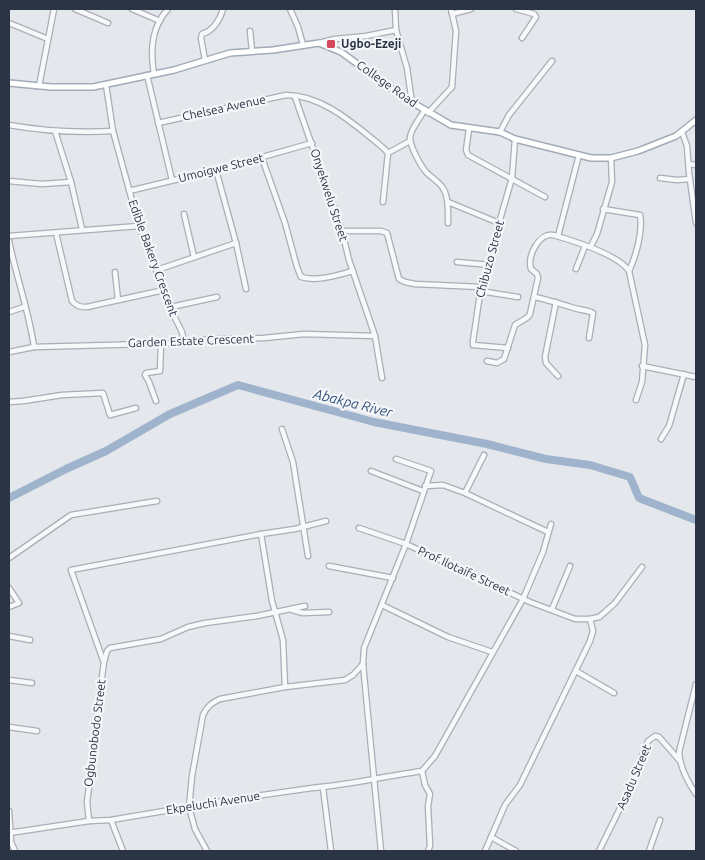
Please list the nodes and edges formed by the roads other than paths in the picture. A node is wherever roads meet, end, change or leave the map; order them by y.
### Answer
1 (54, 9) edge
2 (75, 9) edge
3 (132, 9) edge
4 (168, 9) edge
5 (223, 9) edge
6 (290, 9) edge
7 (395, 9) edge
8 (471, 9) edge
9 (516, 9) edge
10 (452, 11) edge
11 (160, 21) junction
12 (108, 22) dead end
13 (9, 23) edge
14 (396, 30) junction
15 (250, 31) dead end
16 (522, 38) dead end
17 (48, 39) junction
18 (318, 43) junction
19 (303, 45) junction
20 (252, 51) junction
21 (205, 60) junction
22 (552, 61) dead end
23 (154, 74) junction
24 (147, 75) junction
25 (9, 84) edge
26 (39, 86) junction
27 (106, 86) junction
28 (293, 96) junction
29 (412, 103) junction
30 (426, 112) junction
31 (696, 120) edge
32 (158, 122) junction
33 (9, 125) edge
34 (469, 128) junction
35 (55, 130) junction
36 (113, 131) junction
37 (500, 132) junction
38 (682, 132) junction
39 (515, 139) junction
40 (410, 141) junction
41 (312, 143) junction
42 (388, 153) junction
43 (580, 155) junction
44 (262, 158) junction
45 (612, 158) junction
46 (689, 164) junction
47 (696, 165) edge
48 (216, 170) junction
49 (512, 178) junction
50 (660, 178) dead end
51 (690, 179) junction
52 (172, 180) junction
53 (9, 181) edge
54 (71, 182) junction
55 (129, 191) junction
56 (545, 197) dead end
57 (383, 202) dead end
58 (448, 202) junction
59 (603, 209) junction
60 (184, 214) dead end
61 (448, 223) dead end
62 (499, 223) junction
63 (696, 223) edge
64 (139, 226) junction
65 (82, 229) junction
66 (342, 231) junction
67 (56, 233) junction
68 (9, 236) edge
69 (558, 236) junction
70 (9, 241) edge
71 (236, 243) junction
72 (585, 246) junction
73 (591, 246) junction
74 (194, 257) junction
75 (457, 262) dead end
76 (490, 265) junction
77 (576, 269) dead end
78 (157, 270) junction
79 (354, 271) junction
80 (630, 271) junction
81 (115, 272) dead end
82 (246, 289) dead end
83 (481, 289) junction
84 (164, 290) junction
85 (217, 297) dead end
86 (518, 297) dead end
87 (535, 297) junction
88 (118, 300) junction
89 (556, 302) junction
90 (24, 307) junction
91 (171, 307) junction
92 (9, 312) edge
93 (374, 336) junction
94 (589, 338) dead end
95 (184, 342) junction
96 (161, 343) junction
97 (34, 347) junction
98 (508, 348) junction
99 (9, 352) edge
100 (487, 361) dead end
101 (642, 366) junction
102 (684, 374) junction
103 (558, 376) dead end
104 (696, 377) edge
105 (382, 378) dead end
106 (636, 400) dead end
107 (156, 401) dead end
108 (9, 402) edge
109 (136, 408) dead end
110 (282, 429) dead end
111 (661, 439) dead end
112 (484, 455) dead end
113 (396, 459) dead end
114 (371, 471) dead end
115 (424, 488) junction
116 (465, 493) junction
117 (156, 501) dead end
118 (326, 521) dead end
119 (551, 524) dead end
120 (303, 527) junction
121 (359, 528) dead end
122 (548, 532) junction
123 (261, 534) junction
124 (406, 544) junction
125 (308, 556) dead end
126 (9, 558) edge
127 (329, 566) dead end
128 (570, 566) dead end
129 (642, 567) dead end
130 (393, 578) junction
131 (9, 588) edge
132 (523, 599) junction
133 (382, 605) junction
134 (305, 606) dead end
135 (9, 607) edge
136 (291, 609) junction
137 (552, 609) junction
138 (276, 612) junction
139 (329, 612) dead end
140 (590, 619) junction
141 (9, 636) edge
142 (30, 640) dead end
143 (492, 652) junction
144 (104, 662) junction
145 (363, 664) junction
146 (576, 671) junction
147 (9, 680) edge
148 (32, 683) dead end
149 (696, 684) edge
150 (285, 687) junction
151 (614, 693) dead end
152 (9, 727) edge
153 (37, 731) dead end
154 (680, 761) junction
155 (420, 772) junction
156 (373, 778) junction
157 (323, 788) junction
158 (696, 794) edge
159 (189, 808) junction
160 (9, 810) edge
161 (111, 820) junction
162 (660, 820) dead end
163 (89, 821) junction
164 (10, 833) edge
165 (491, 837) junction
166 (429, 849) edge
167 (15, 851) edge
168 (123, 851) edge
169 (207, 851) edge
170 (331, 851) edge
171 (381, 851) edge
172 (485, 851) edge
173 (516, 851) edge
174 (599, 851) edge
175 (649, 851) edge

1 - 17 street
2 - 12 street
3 - 11 street
4 - 11 street
5 - 21 street
6 - 19 street
7 - 14 street
8 - 10 street
9 - 16 street
10 - 30 street
11 - 23 street
13 - 17 street
14 - 18 street
14 - 29 street
15 - 20 street
17 - 26 street
18 - 19 main road, College Road
18 - 29 main road, College Road
19 - 20 main road, College Road
20 - 21 main road, College Road
21 - 23 main road, College Road
22 - 37 street
23 - 24 main road, College Road
24 - 27 main road, College Road
24 - 32 street
25 - 26 main road, College Road
26 - 27 main road, College Road
27 - 36 street, Edible Bakery Crescent
28 - 32 street, Chelsea Avenue
28 - 41 street, Onyekwelu Street
28 - 42 street
29 - 30 main road, College Road
30 - 34 main road, College Road
30 - 40 street
31 - 38 main road, College Road
32 - 52 street
33 - 35 street
34 - 37 main road, College Road
34 - 49 street
35 - 36 street
35 - 54 street
36 - 55 street, Edible Bakery Crescent
37 - 39 main road, College Road
38 - 45 main road, College Road
38 - 46 street
39 - 43 main road, College Road
39 - 49 street, Chibuzo Street
40 - 42 street
40 - 58 street
41 - 44 street, Umoigwe Street
41 - 66 street, Onyekwelu Street
42 - 57 street
43 - 45 main road, College Road
43 - 69 street
44 - 48 street, Umoigwe Street
44 - 79 street
45 - 59 street
46 - 47 street
46 - 51 street
48 - 52 street, Umoigwe Street
48 - 71 street
49 - 56 street
49 - 62 street, Chibuzo Street
50 - 51 street
51 - 63 street
52 - 55 street, Umoigwe Street
53 - 54 street
54 - 65 street
55 - 64 street, Edible Bakery Crescent
58 - 61 street
58 - 62 street
59 - 73 street
59 - 80 street
60 - 74 street
62 - 76 street, Chibuzo Street
64 - 65 street
64 - 78 street, Edible Bakery Crescent
65 - 67 street
66 - 79 street, Onyekwelu Street
66 - 83 street
67 - 68 street
67 - 88 street
69 - 72 street
69 - 87 street
70 - 90 street
71 - 74 street
71 - 82 street
72 - 73 street
72 - 77 street
73 - 80 street
74 - 78 street
75 - 76 street
76 - 83 street, Chibuzo Street
78 - 84 street, Edible Bakery Crescent
79 - 93 street, Onyekwelu Street
80 - 101 street
81 - 88 street
83 - 86 street
83 - 98 street, Chibuzo Street
84 - 88 street
84 - 91 street, Edible Bakery Crescent
85 - 91 street
87 - 89 street
87 - 98 street
89 - 94 street
89 - 103 street
90 - 92 street
90 - 97 street
91 - 95 street, Edible Bakery Crescent
93 - 95 street, Garden Estate Crescent
93 - 105 street, Onyekwelu Street
95 - 96 street, Garden Estate Crescent
96 - 97 street, Garden Estate Crescent
96 - 107 street
97 - 99 street, Garden Estate Crescent
98 - 100 street
101 - 102 street
101 - 106 street
102 - 104 street
102 - 111 street
108 - 109 street
110 - 120 street
112 - 116 street
113 - 115 street
114 - 115 street
115 - 116 street
115 - 124 street
116 - 122 street
117 - 126 street
118 - 120 street
119 - 122 street
120 - 123 street
120 - 125 street
121 - 124 street, Prof Ilotaife Street
122 - 132 street
123 - 138 street
123 - 144 street
124 - 130 street
124 - 132 street, Prof Ilotaife Street
127 - 130 street
128 - 137 street
129 - 140 street
130 - 133 street
131 - 135 street
132 - 137 street, Prof Ilotaife Street
132 - 143 street
133 - 143 street
133 - 145 street
134 - 136 street
136 - 138 street
136 - 139 street
137 - 140 street, Prof Ilotaife Street
138 - 144 street, Ogbunobodo Street
138 - 150 street
140 - 146 street
141 - 142 street
143 - 155 street
144 - 163 street, Ogbunobodo Street
145 - 150 street
145 - 156 street
146 - 151 street
146 - 165 street
147 - 148 street
149 - 154 street
150 - 159 street
152 - 153 street
154 - 158 street
154 - 174 street, Asadu Street
155 - 156 street, Ekpeluchi Avenue
155 - 166 street
156 - 157 street, Ekpeluchi Avenue
156 - 171 street
157 - 159 street, Ekpeluchi Avenue
157 - 170 street
159 - 161 street, Ekpeluchi Avenue
159 - 169 street
160 - 164 street
161 - 163 street, Ekpeluchi Avenue
161 - 168 street
162 - 175 street
163 - 164 street, Ekpeluchi Avenue
164 - 167 street
165 - 172 street
165 - 173 street

